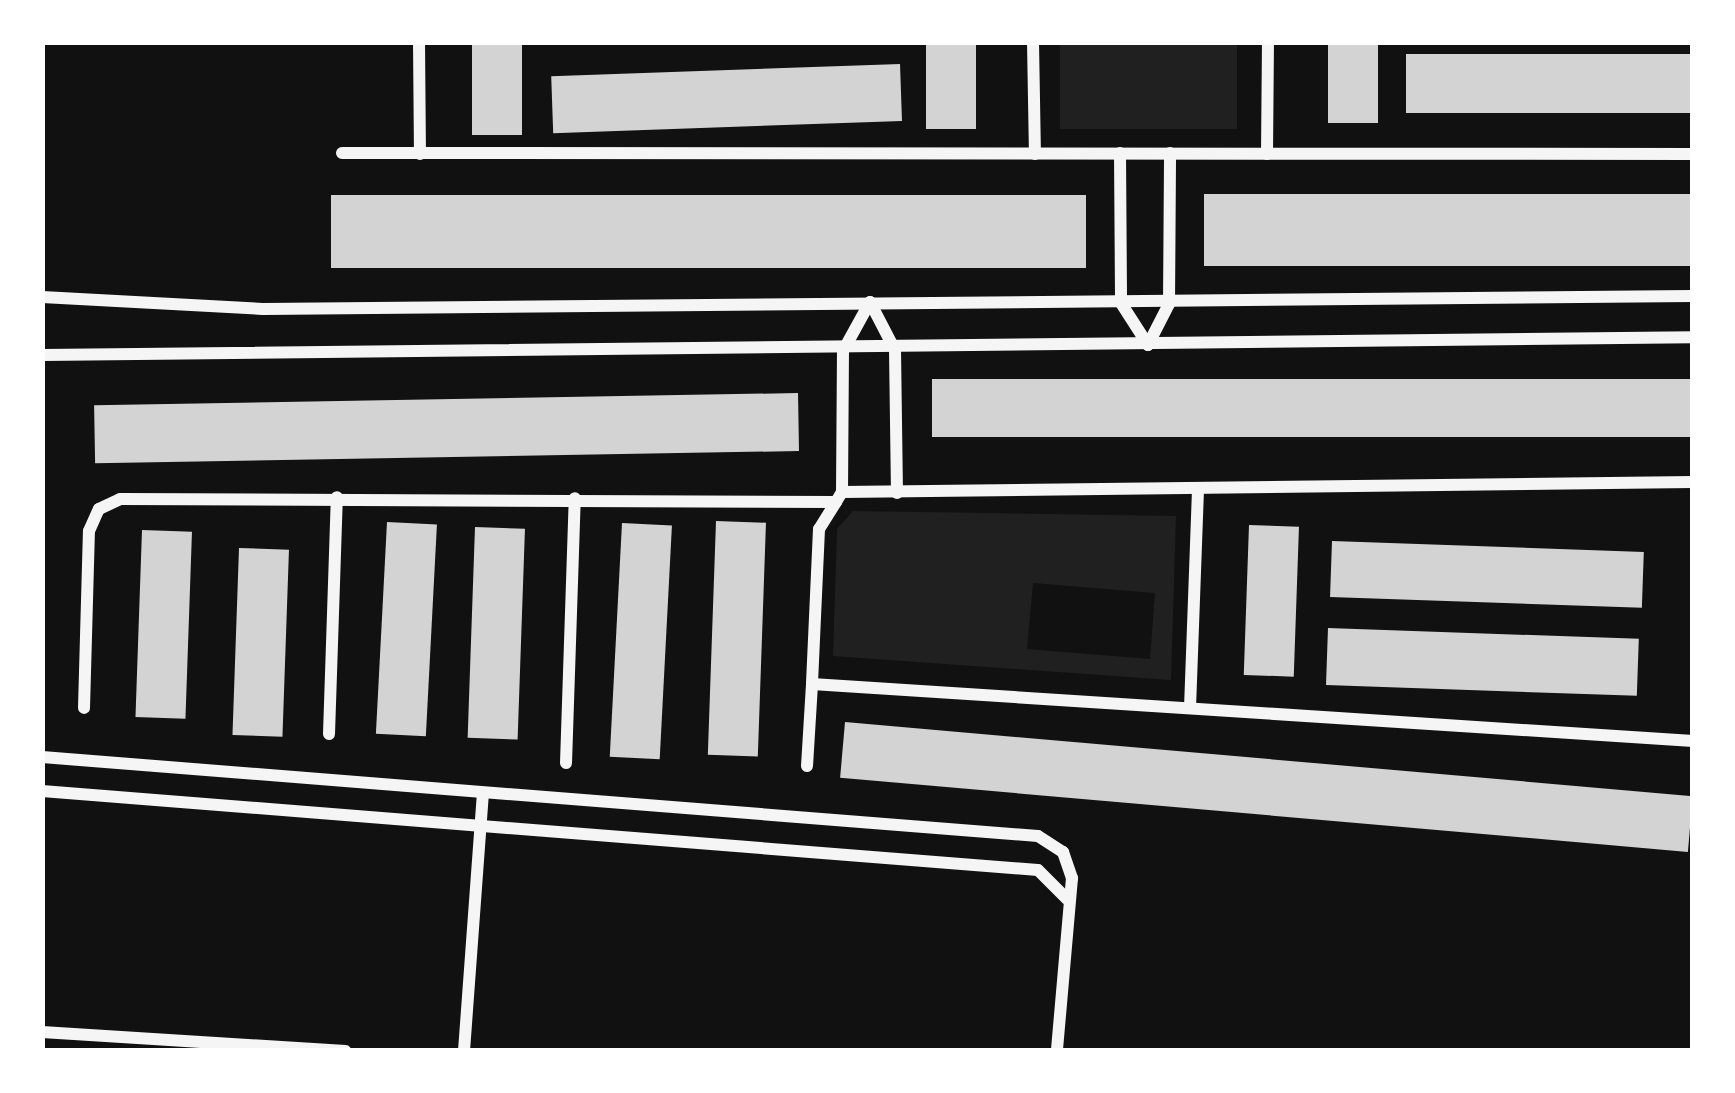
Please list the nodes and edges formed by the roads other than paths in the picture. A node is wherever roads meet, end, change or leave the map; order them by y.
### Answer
1 (419, 42) edge
2 (1034, 42) edge
3 (1268, 42) edge
4 (1120, 153) junction
5 (1170, 153) junction
6 (342, 154) dead end
7 (420, 154) junction
8 (1034, 154) junction
9 (1267, 154) junction
10 (1693, 154) edge
11 (1693, 296) edge
12 (42, 297) edge
13 (870, 302) junction
14 (1120, 303) junction
15 (1169, 304) junction
16 (1693, 337) edge
17 (1148, 345) junction
18 (895, 350) junction
19 (843, 351) junction
20 (42, 356) edge
21 (1693, 482) edge
22 (1198, 491) junction
23 (897, 493) junction
24 (337, 497) junction
25 (839, 497) junction
26 (575, 498) junction
27 (812, 683) junction
28 (84, 708) dead end
29 (1190, 708) junction
30 (329, 734) dead end
31 (1693, 741) edge
32 (42, 757) edge
33 (566, 763) dead end
34 (807, 766) dead end
35 (42, 791) edge
36 (483, 794) junction
37 (480, 828) junction
38 (1070, 906) junction
39 (42, 1033) edge
40 (237, 1047) edge
41 (345, 1051) edge
42 (464, 1051) edge
43 (1057, 1051) edge

1 - 7 street
2 - 8 street
3 - 9 street
4 - 5 street
4 - 8 street
4 - 14 street
5 - 9 street
5 - 15 street
6 - 7 street
7 - 8 street
9 - 10 street
11 - 15 street
12 - 13 street
13 - 14 street
13 - 18 street
13 - 19 street
14 - 15 street
14 - 17 street
15 - 17 street
16 - 17 street
17 - 18 street
18 - 19 street
18 - 23 street
19 - 20 street
19 - 25 street
21 - 22 street
22 - 23 street
22 - 29 street
23 - 25 street
24 - 26 street
24 - 28 street
24 - 30 street
25 - 26 street
25 - 27 street
26 - 33 street
27 - 29 street
27 - 34 street
29 - 31 street
32 - 36 street
35 - 37 street
36 - 37 street
36 - 38 street
37 - 38 street
37 - 42 street
38 - 43 street
39 - 40 street
40 - 41 street

